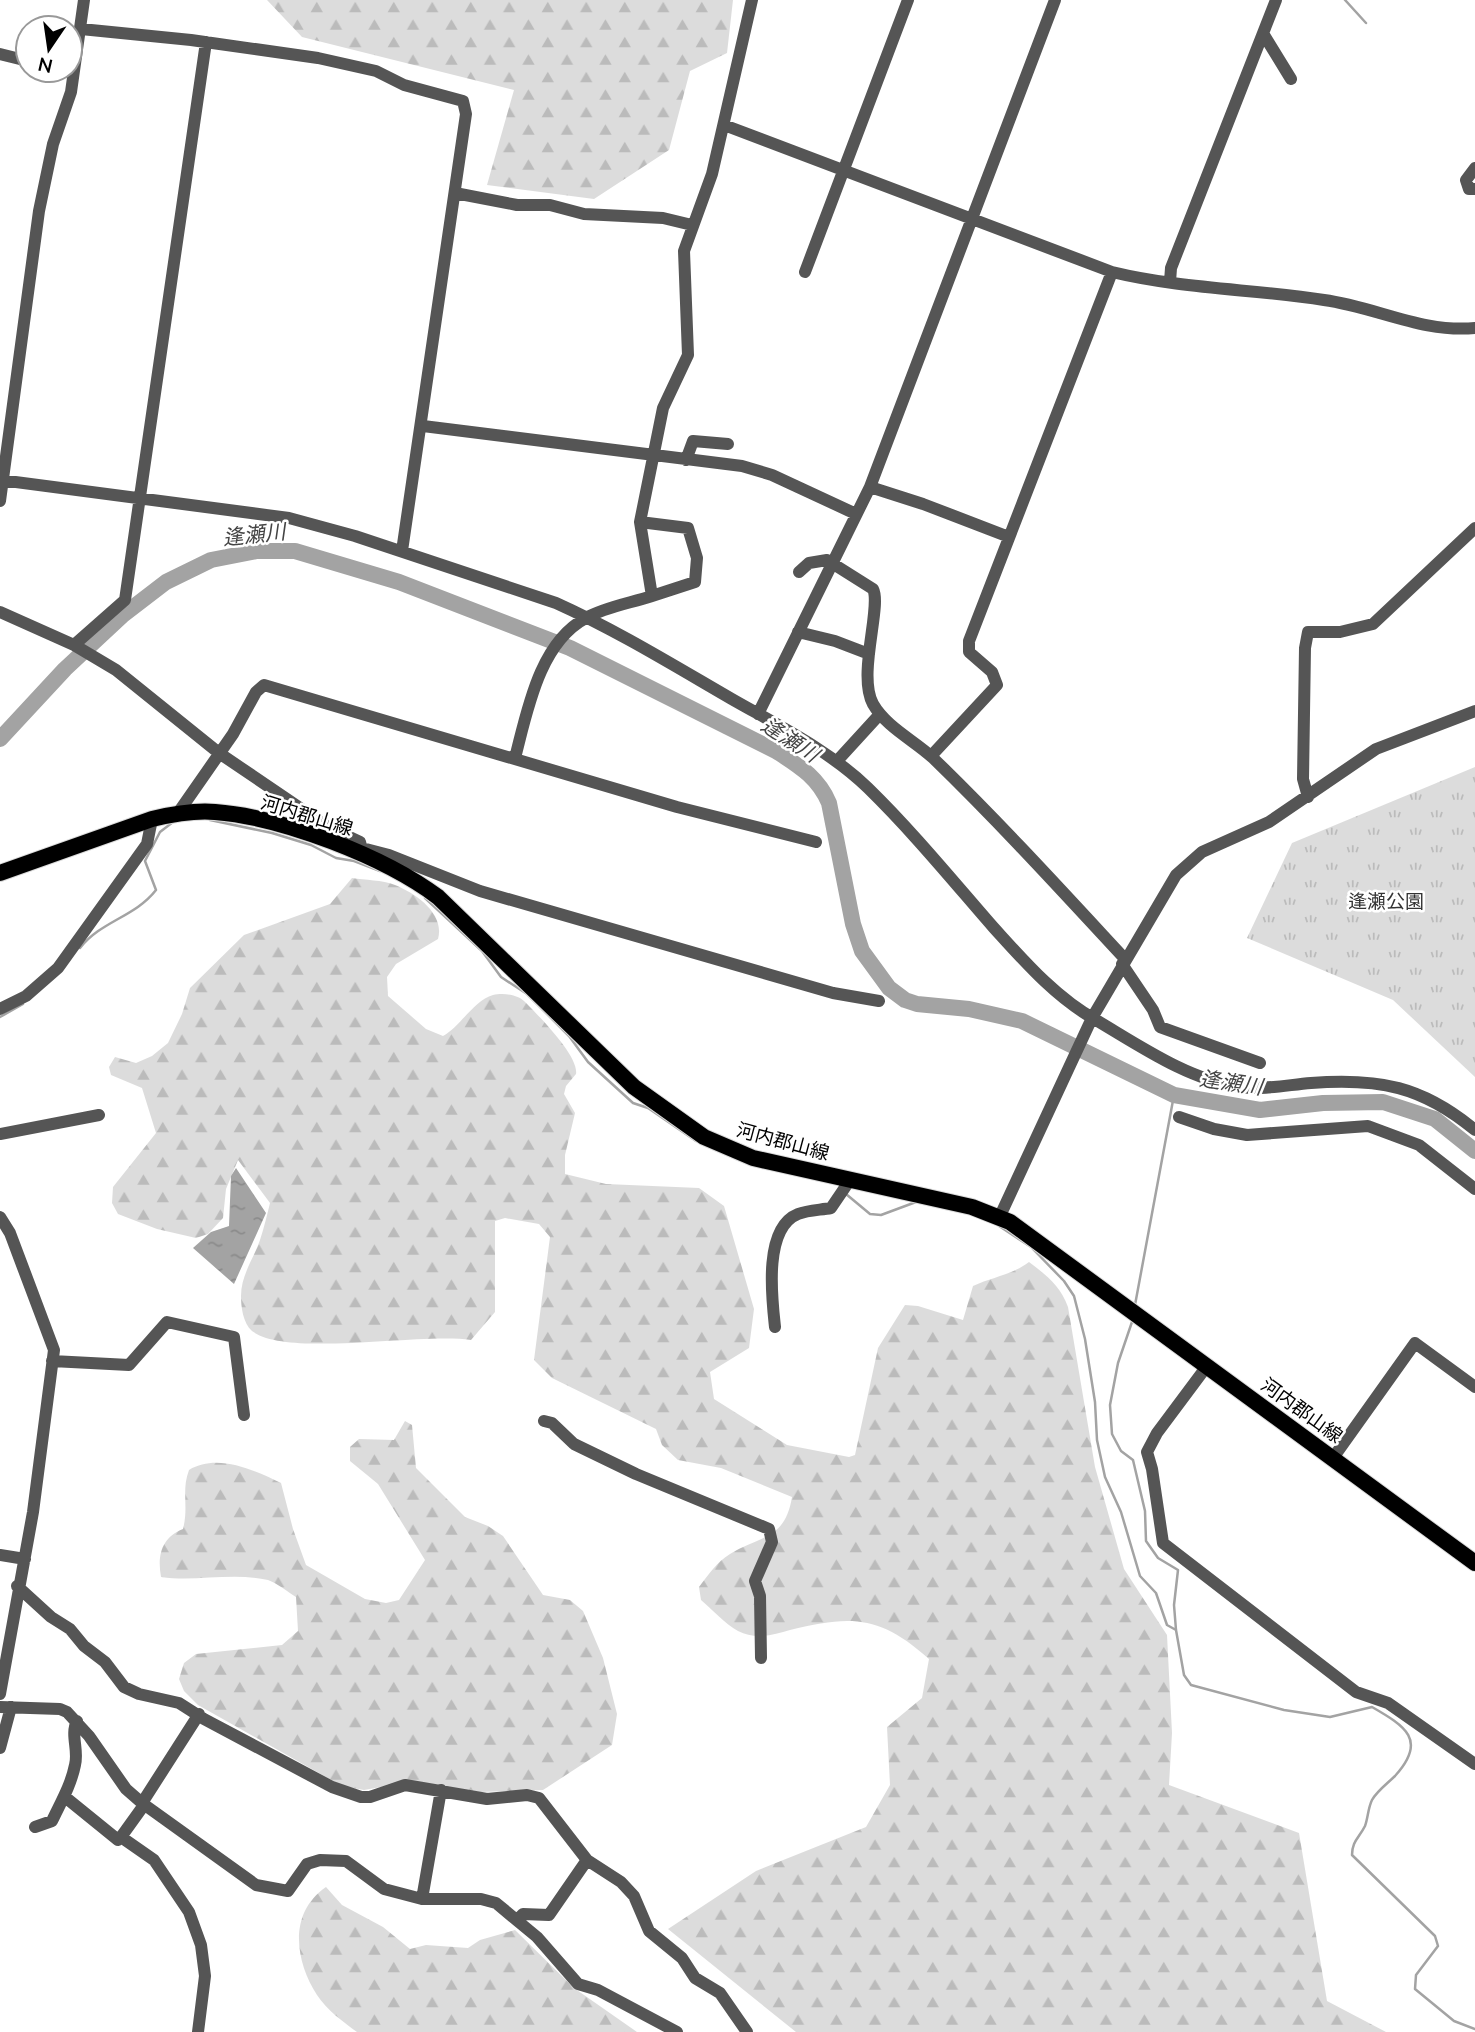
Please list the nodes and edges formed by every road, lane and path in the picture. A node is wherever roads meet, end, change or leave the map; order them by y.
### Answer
1 (752, 0) edge
2 (908, 0) edge
3 (1055, 0) edge
4 (1276, 0) edge
5 (84, 29) edge
6 (1264, 35) junction
7 (206, 42) junction
8 (1292, 79) dead end
9 (68, 84) edge
10 (724, 125) junction
11 (1475, 168) edge
12 (841, 170) junction
13 (1475, 189) edge
14 (455, 193) junction
15 (972, 219) junction
16 (692, 225) junction
17 (805, 272) dead end
18 (1112, 272) junction
19 (1170, 282) junction
20 (1475, 328) edge
21 (423, 426) junction
22 (728, 444) dead end
23 (652, 454) junction
24 (686, 460) junction
25 (2, 480) edge
26 (870, 487) junction
27 (140, 499) junction
28 (0, 501) edge
29 (856, 514) junction
30 (640, 522) junction
31 (1475, 528) edge
32 (1009, 537) junction
33 (402, 551) junction
34 (832, 562) junction
35 (799, 572) dead end
36 (652, 596) junction
37 (0, 612) edge
38 (587, 617) junction
39 (798, 632) junction
40 (74, 645) junction
41 (869, 654) junction
42 (1475, 711) edge
43 (758, 714) junction
44 (880, 714) junction
45 (219, 753) junction
46 (931, 756) junction
47 (515, 758) junction
48 (837, 761) junction
49 (1308, 797) junction
50 (178, 813) junction
51 (152, 819) junction
52 (816, 842) dead end
53 (363, 851) junction
54 (0, 873) edge
55 (1124, 961) junction
56 (880, 1001) dead end
57 (0, 1009) edge
58 (1091, 1021) junction
59 (1260, 1063) dead end
60 (99, 1115) dead end
61 (1179, 1117) dead end
62 (1475, 1130) edge
63 (0, 1134) edge
64 (850, 1180) junction
65 (1475, 1189) edge
66 (1000, 1216) junction
67 (0, 1217) edge
68 (775, 1327) dead end
69 (52, 1361) junction
70 (1207, 1366) junction
71 (1475, 1387) edge
72 (244, 1415) dead end
73 (544, 1421) dead end
74 (1333, 1458) junction
75 (0, 1555) edge
76 (25, 1559) junction
77 (1475, 1563) edge
78 (17, 1586) junction
79 (761, 1658) dead end
80 (0, 1694) edge
81 (6, 1707) edge
82 (200, 1714) junction
83 (77, 1721) junction
84 (0, 1748) edge
85 (1475, 1765) edge
86 (441, 1790) junction
87 (65, 1797) junction
88 (143, 1804) junction
89 (35, 1827) dead end
90 (118, 1840) dead end
91 (587, 1860) junction
92 (422, 1899) junction
93 (518, 1919) junction
94 (198, 2032) edge
95 (677, 2032) edge
96 (747, 2032) edge

1 - 10 street
2 - 12 street
3 - 15 street
4 - 6 street
5 - 7 street
6 - 8 street
6 - 19 street
7 - 14 street
7 - 27 street
9 - 25 street
10 - 12 street
10 - 16 street
11 - 13 street
12 - 15 street
12 - 17 street
14 - 16 street
14 - 21 street
15 - 18 street
15 - 26 street
16 - 23 street
18 - 19 street
18 - 32 street
19 - 20 street
21 - 23 street
21 - 33 street
22 - 24 street
23 - 24 street
23 - 30 street
24 - 29 street
25 - 27 street
25 - 28 street
26 - 29 street
26 - 32 street
27 - 33 street
27 - 40 street
29 - 34 street
30 - 36 street
30 - 36 street
31 - 49 street
32 - 46 street
33 - 38 street
34 - 35 street
34 - 39 street
34 - 41 street
36 - 38 street
37 - 40 street
38 - 43 street
38 - 47 street
39 - 41 street
39 - 43 street
40 - 45 street
41 - 44 street
42 - 49 street
43 - 48 street
44 - 46 street
44 - 48 street
45 - 47 street
45 - 50 street
45 - 53 street
46 - 55 street
47 - 52 street
48 - 58 street
49 - 55 street
50 - 51 main road, 河内郡山線
50 - 53 main road, 河内郡山線
51 - 54 main road, 河内郡山線
51 - 57 street
53 - 56 street
53 - 64 main road, 河内郡山線
55 - 58 street
55 - 59 street
58 - 62 street
58 - 66 street
60 - 63 street
61 - 65 street
64 - 66 main road, 河内郡山線
64 - 68 street
66 - 70 main road, 河内郡山線
67 - 69 street
69 - 72 street
69 - 76 street
70 - 74 main road, 河内郡山線
70 - 85 street
71 - 74 street
73 - 79 street
74 - 77 main road, 河内郡山線
75 - 76 street
76 - 78 street
78 - 80 street
78 - 82 street
81 - 83 street
81 - 84 street
82 - 86 street
82 - 88 street
83 - 87 street
83 - 88 street
86 - 91 street
86 - 92 street
87 - 89 street
87 - 90 street
88 - 92 street
88 - 94 street
91 - 93 street
91 - 96 street
92 - 93 street
93 - 95 street

